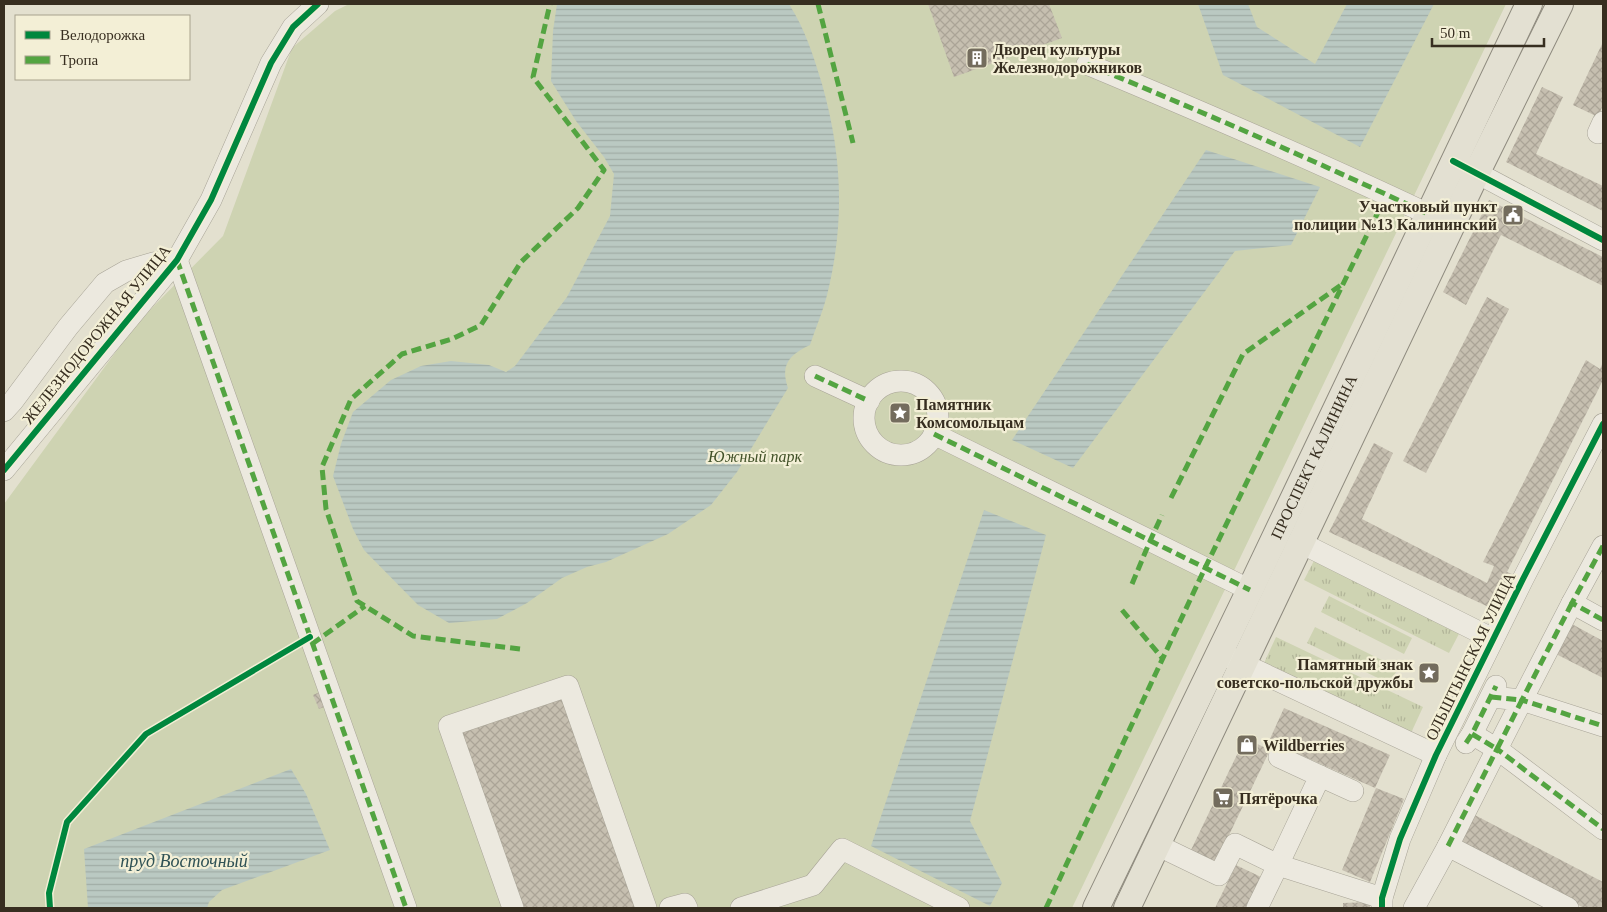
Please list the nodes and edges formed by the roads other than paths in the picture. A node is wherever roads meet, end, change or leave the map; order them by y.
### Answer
1 (318, 4) edge
2 (1529, 4) edge
3 (1560, 4) edge
4 (1087, 64) dead end
5 (1453, 161) junction
6 (1477, 172) junction
7 (1428, 214) junction
8 (1603, 240) edge
9 (177, 260) junction
10 (815, 376) dead end
11 (868, 401) junction
12 (7, 403) edge
13 (1603, 424) edge
14 (934, 434) junction
15 (4, 470) edge
16 (1301, 543) junction
17 (1603, 546) edge
18 (1250, 590) junction
19 (1572, 603) junction
20 (1603, 620) edge
21 (1493, 639) junction
22 (1218, 653) junction
23 (1243, 664) junction
24 (1522, 700) junction
25 (1603, 726) edge
26 (1497, 749) junction
27 (1436, 755) junction
28 (1279, 757) dead end
29 (1320, 776) junction
30 (1353, 791) dead end
31 (1603, 830) edge
32 (1157, 845) junction
33 (1448, 846) junction
34 (1278, 865) junction
35 (1382, 903) edge
36 (406, 908) edge
37 (514, 908) edge
38 (646, 908) edge
39 (670, 908) edge
40 (687, 908) edge
41 (741, 908) edge
42 (959, 908) edge
43 (1096, 908) edge
44 (1127, 908) edge
45 (1257, 908) edge
46 (1414, 908) edge
47 (1568, 908) edge

1 - 9 street, ЖЕЛЕЗНОДОРОЖНАЯ УЛИЦА
2 - 5 main road, ПРОСПЕКТ КАЛИНИНА
3 - 6 main road, ПРОСПЕКТ КАЛИНИНА
4 - 7 street
5 - 6 street
5 - 7 main road, ПРОСПЕКТ КАЛИНИНА
6 - 8 street
6 - 16 main road, ПРОСПЕКТ КАЛИНИНА
7 - 18 main road, ПРОСПЕКТ КАЛИНИНА
9 - 12 street
9 - 15 street, ЖЕЛЕЗНОДОРОЖНАЯ УЛИЦА
9 - 36 street
10 - 11 street
11 - 14 street
11 - 14 street
13 - 21 street, ОЛЬШТЫНСКАЯ УЛИЦА
14 - 18 street
16 - 21 street
16 - 23 main road, ПРОСПЕКТ КАЛИНИНА
17 - 19 street
18 - 22 main road, ПРОСПЕКТ КАЛИНИНА
19 - 20 street
19 - 24 street
21 - 27 street, ОЛЬШТЫНСКАЯ УЛИЦА
22 - 23 street
22 - 43 main road, ПРОСПЕКТ КАЛИНИНА
23 - 27 street
23 - 32 main road, ПРОСПЕКТ КАЛИНИНА
24 - 25 street
24 - 26 street
24 - 26 street
26 - 31 street
26 - 33 street
27 - 35 street, ОЛЬШТЫНСКАЯ УЛИЦА
28 - 29 street
29 - 30 street
29 - 34 street
32 - 34 street
32 - 44 main road, ПРОСПЕКТ КАЛИНИНА
33 - 46 street
33 - 47 street
34 - 35 street
34 - 45 street
37 - 38 street
39 - 40 street
41 - 42 street

